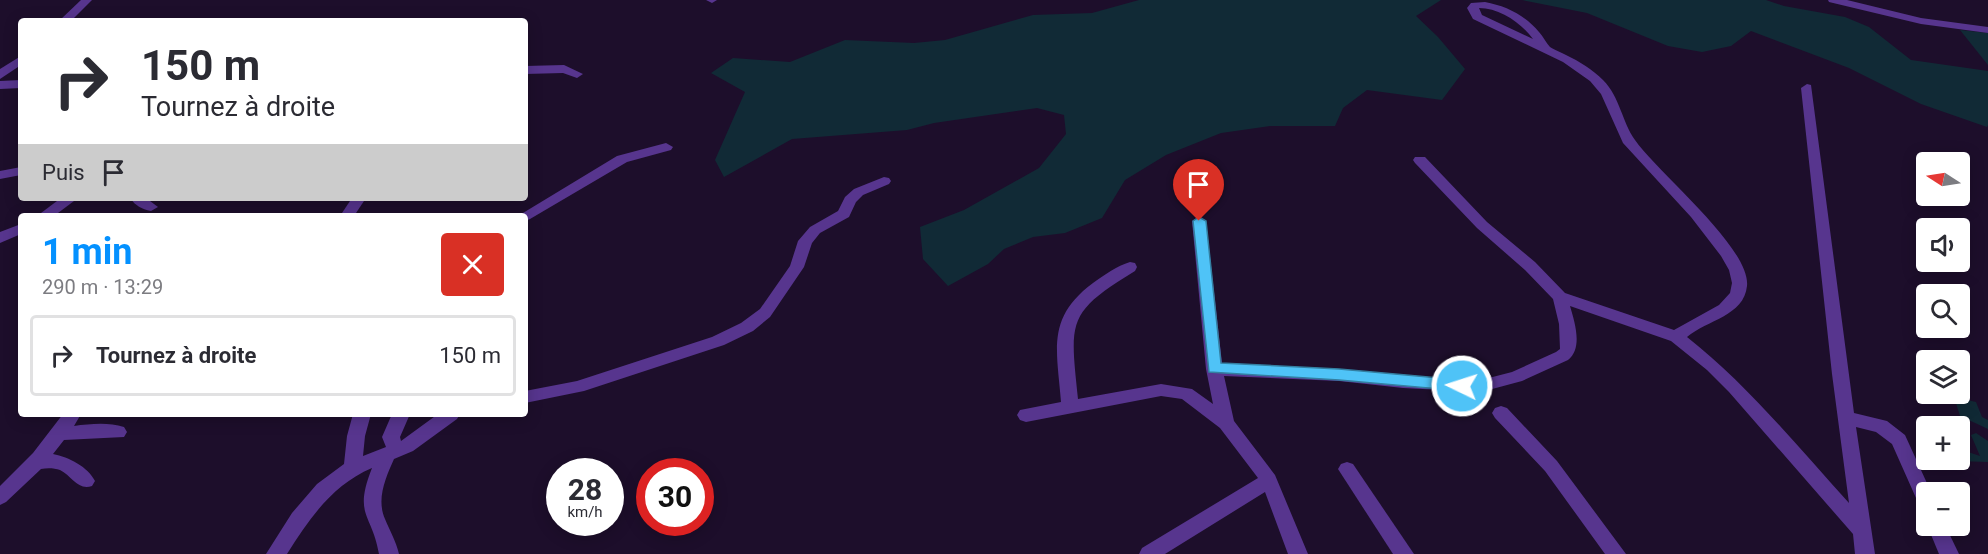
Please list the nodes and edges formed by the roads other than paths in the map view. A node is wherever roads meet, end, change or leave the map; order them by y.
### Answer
1 (87, 0) edge
2 (1833, 0) edge
3 (68, 18) edge
4 (1988, 30) edge
5 (1545, 50) junction
6 (18, 62) edge
7 (528, 70) edge
8 (578, 74) dead end
9 (0, 75) edge
10 (18, 84) edge
11 (0, 86) edge
12 (1807, 88) dead end
13 (666, 147) dead end
14 (1420, 160) dead end
15 (18, 172) edge
16 (0, 175) edge
17 (884, 181) dead end
18 (66, 201) edge
19 (140, 201) edge
20 (359, 201) edge
21 (151, 207) dead end
22 (48, 213) edge
23 (349, 213) edge
24 (528, 214) edge
25 (1199, 221) dead end
26 (18, 230) edge
27 (0, 238) edge
28 (1130, 267) dead end
29 (1560, 297) junction
30 (1677, 337) junction
31 (1214, 369) junction
32 (528, 396) edge
33 (1070, 406) junction
34 (1501, 413) dead end
35 (1026, 415) dead end
36 (70, 417) edge
37 (361, 417) edge
38 (400, 417) edge
39 (447, 417) edge
40 (1846, 418) junction
41 (1226, 423) junction
42 (118, 432) dead end
43 (60, 434) junction
44 (391, 453) junction
45 (37, 462) junction
46 (353, 468) junction
47 (1347, 469) dead end
48 (1269, 480) junction
49 (86, 481) dead end
50 (1917, 482) edge
51 (0, 497) edge
52 (1862, 531) junction
53 (1941, 536) edge
54 (276, 554) edge
55 (389, 554) edge
56 (1149, 554) edge
57 (1298, 554) edge
58 (1404, 554) edge
59 (1616, 554) edge
60 (1865, 554) edge
61 (1949, 554) edge

1 - 3 street
2 - 4 street
5 - 5 street
5 - 30 street
6 - 9 street
7 - 8 street
10 - 11 street
12 - 40 street
13 - 24 street
14 - 29 street
15 - 16 street
17 - 32 street
18 - 22 street
19 - 21 street
20 - 23 street
25 - 31 street
26 - 27 street
28 - 33 street
29 - 30 street
29 - 31 street
30 - 52 street
31 - 41 street
33 - 35 street
33 - 41 street
34 - 59 street
36 - 43 street
37 - 46 street
38 - 44 street
39 - 44 street
40 - 50 street
40 - 52 street
41 - 48 street
42 - 43 street
43 - 45 street
44 - 46 street
44 - 55 street
45 - 49 street
45 - 51 street
46 - 54 street
47 - 58 street
48 - 56 street
48 - 57 street
52 - 60 street
53 - 61 street

